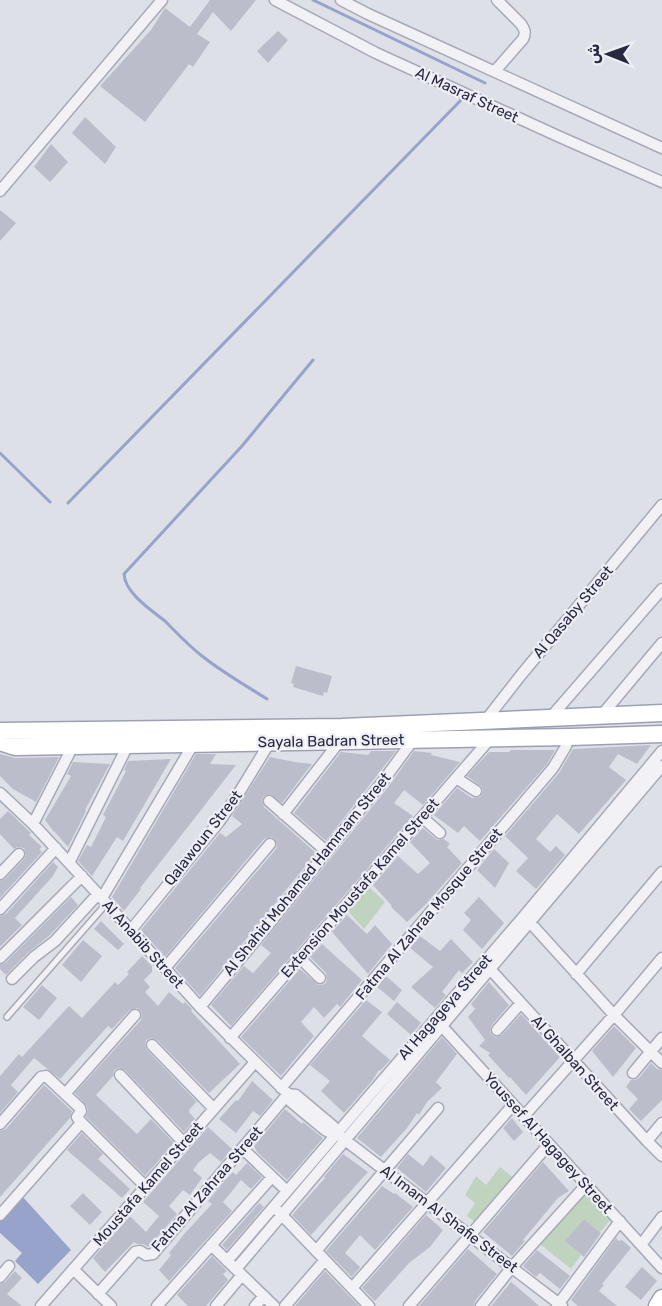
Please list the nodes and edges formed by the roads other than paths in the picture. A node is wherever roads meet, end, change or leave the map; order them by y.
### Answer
1 (162, 0) edge
2 (275, 0) edge
3 (340, 0) edge
4 (497, 0) edge
5 (495, 71) junction
6 (662, 148) edge
7 (662, 182) edge
8 (0, 191) edge
9 (662, 505) edge
10 (662, 589) edge
11 (662, 643) edge
12 (662, 713) edge
13 (601, 716) junction
14 (550, 718) junction
15 (485, 721) junction
16 (0, 731) edge
17 (662, 734) edge
18 (163, 737) junction
19 (570, 737) junction
20 (490, 739) junction
21 (414, 740) junction
22 (340, 741) junction
23 (0, 742) edge
24 (270, 742) junction
25 (194, 744) junction
26 (128, 745) junction
27 (73, 746) junction
28 (662, 751) edge
29 (662, 766) edge
30 (456, 777) junction
31 (476, 791) dead end
32 (0, 793) edge
33 (268, 801) dead end
34 (283, 814) junction
35 (422, 817) junction
36 (33, 824) junction
37 (440, 833) dead end
38 (270, 844) dead end
39 (56, 848) junction
40 (326, 851) junction
41 (19, 854) dead end
42 (69, 862) junction
43 (2, 869) edge
44 (662, 872) edge
45 (82, 876) junction
46 (102, 898) junction
47 (0, 909) edge
48 (527, 919) junction
49 (131, 930) junction
50 (299, 957) junction
51 (0, 958) edge
52 (662, 958) edge
53 (165, 968) junction
54 (490, 969) junction
55 (576, 974) junction
56 (320, 978) dead end
57 (12, 979) dead end
58 (521, 1003) junction
59 (200, 1007) junction
60 (135, 1015) dead end
61 (614, 1015) junction
62 (7, 1017) dead end
63 (439, 1022) junction
64 (497, 1030) dead end
65 (230, 1038) junction
66 (662, 1038) edge
67 (152, 1045) dead end
68 (650, 1051) junction
69 (573, 1061) junction
70 (255, 1062) junction
71 (662, 1063) edge
72 (633, 1073) dead end
73 (120, 1075) dead end
74 (284, 1091) junction
75 (65, 1094) junction
76 (513, 1105) junction
77 (438, 1108) dead end
78 (214, 1109) junction
79 (524, 1116) junction
80 (81, 1123) junction
81 (662, 1123) edge
82 (0, 1124) edge
83 (336, 1133) junction
84 (345, 1140) junction
85 (647, 1141) junction
86 (184, 1143) junction
87 (549, 1144) junction
88 (243, 1149) junction
89 (662, 1156) edge
90 (384, 1170) junction
91 (272, 1177) junction
92 (586, 1185) junction
93 (146, 1187) junction
94 (287, 1191) junction
95 (428, 1203) junction
96 (274, 1206) junction
97 (0, 1215) edge
98 (282, 1215) junction
99 (662, 1217) edge
100 (620, 1221) junction
101 (471, 1236) junction
102 (211, 1245) junction
103 (641, 1245) junction
104 (316, 1251) junction
105 (326, 1260) junction
106 (227, 1261) junction
107 (9, 1266) dead end
108 (512, 1267) junction
109 (662, 1268) edge
110 (73, 1269) junction
111 (239, 1272) junction
112 (0, 1277) edge
113 (352, 1288) junction
114 (98, 1294) junction
115 (264, 1296) junction
116 (662, 1298) edge
117 (559, 1305) edge
118 (41, 1306) edge
119 (111, 1306) edge
120 (157, 1306) edge
121 (216, 1306) edge
122 (255, 1306) edge
123 (274, 1306) edge
124 (285, 1306) edge
125 (369, 1306) edge
126 (409, 1306) edge
127 (481, 1306) edge
128 (657, 1306) edge

1 - 8 street
2 - 7 street, Al Masraf Street
3 - 5 street
4 - 5 street
5 - 6 street
9 - 15 street, Al Qasaby Street
10 - 14 street
11 - 13 street
12 - 13 main road, Sayala Badran Street
13 - 14 main road, Sayala Badran Street
14 - 15 main road, Sayala Badran Street
15 - 18 main road, Sayala Badran Street
16 - 18 main road, Sayala Badran Street
17 - 19 main road, Sayala Badran Street
18 - 25 main road, Sayala Badran Street
18 - 26 main road, Sayala Badran Street
19 - 20 main road, Sayala Badran Street
19 - 74 street, Fatma Al Zahraa Mosque Street
20 - 21 main road, Sayala Badran Street
20 - 30 street, Extension Moustafa Kamel Street
21 - 22 main road, Sayala Badran Street
21 - 40 street, Al Shahid Mohamed Hammam Street
22 - 24 main road, Sayala Badran Street
22 - 34 street
23 - 27 main road, Sayala Badran Street
24 - 25 main road, Sayala Badran Street
24 - 49 street, Qalawoun Street
25 - 46 street
26 - 27 main road, Sayala Badran Street
26 - 42 street
27 - 36 street
28 - 48 street, Al Hagageya Street
29 - 48 street, Al Hagageya Street
30 - 31 street
30 - 35 street, Extension Moustafa Kamel Street
32 - 36 street, Al Anabib Street
33 - 34 street
34 - 40 street
35 - 37 street
35 - 50 street, Extension Moustafa Kamel Street
36 - 39 street, Al Anabib Street
38 - 53 street
39 - 42 street, Al Anabib Street
39 - 47 street
40 - 59 street, Al Shahid Mohamed Hammam Street
41 - 43 street
42 - 45 street, Al Anabib Street
44 - 55 street
45 - 46 street, Al Anabib Street
45 - 51 street
46 - 49 street, Al Anabib Street
46 - 57 street
46 - 62 lane
48 - 54 street, Al Hagageya Street
48 - 55 street
48 - 63 street, Al Hagageya Street
49 - 53 street, Al Anabib Street
50 - 56 street
50 - 65 street, Extension Moustafa Kamel Street
52 - 61 street
53 - 59 street, Al Anabib Street
54 - 58 street, Al Ghalban Street
54 - 63 street, Al Hagageya Street
55 - 61 street
58 - 64 street
58 - 69 street, Al Ghalban Street
59 - 65 street, Al Anabib Street
60 - 75 street
61 - 68 street
61 - 69 street
63 - 76 street, Youssef Al Hagagey Street
63 - 83 street, Al Hagageya Street
63 - 84 street, Al Hagageya Street
65 - 70 street, Al Anabib Street
66 - 68 street
67 - 78 street
68 - 71 street
68 - 72 street
69 - 79 street
69 - 85 street, Al Ghalban Street
70 - 74 street, Al Anabib Street
70 - 78 street, Moustafa Kamel Street
73 - 86 street
74 - 83 street, Al Imam Al Shafie Street
74 - 88 street, Fatma Al Zahraa Street
75 - 80 street
75 - 82 street
76 - 79 street, Youssef Al Hagagey Street
76 - 95 street
77 - 90 street
78 - 86 street, Moustafa Kamel Street
79 - 87 street, Youssef Al Hagagey Street
80 - 93 street
80 - 97 street
81 - 85 street
83 - 84 street, Al Imam Al Shafie Street
83 - 94 street, Al Hagageya Street
84 - 90 street, Al Imam Al Shafie Street
84 - 98 street, Al Hagageya Street
85 - 89 street, Al Ghalban Street
86 - 93 street, Moustafa Kamel Street
87 - 92 street, Youssef Al Hagagey Street
87 - 101 street
88 - 91 street
88 - 114 street, Fatma Al Zahraa Street
90 - 95 street, Al Imam Al Shafie Street
90 - 104 street
91 - 94 street
91 - 102 street
92 - 100 street, Youssef Al Hagagey Street
92 - 108 street
93 - 110 street, Moustafa Kamel Street
94 - 96 street, Al Hagageya Street
95 - 101 street, Al Imam Al Shafie Street
95 - 113 street
96 - 98 street
96 - 106 street, Al Hagageya Street
98 - 104 street
98 - 111 street, Al Hagageya Street
99 - 103 street
100 - 103 street, Youssef Al Hagagey Street
100 - 117 street
101 - 108 street, Al Imam Al Shafie Street
101 - 126 street
102 - 106 street
102 - 120 street
103 - 109 street, Youssef Al Hagagey Street
104 - 105 street
105 - 113 street
105 - 124 street
106 - 111 street
107 - 112 street
108 - 117 street, Al Imam Al Shafie Street
108 - 127 street
110 - 114 street
110 - 118 street, Moustafa Kamel Street
111 - 115 street
111 - 121 street, Al Hagageya Street
113 - 125 street
114 - 119 street
115 - 122 street
115 - 123 street
116 - 128 main road

